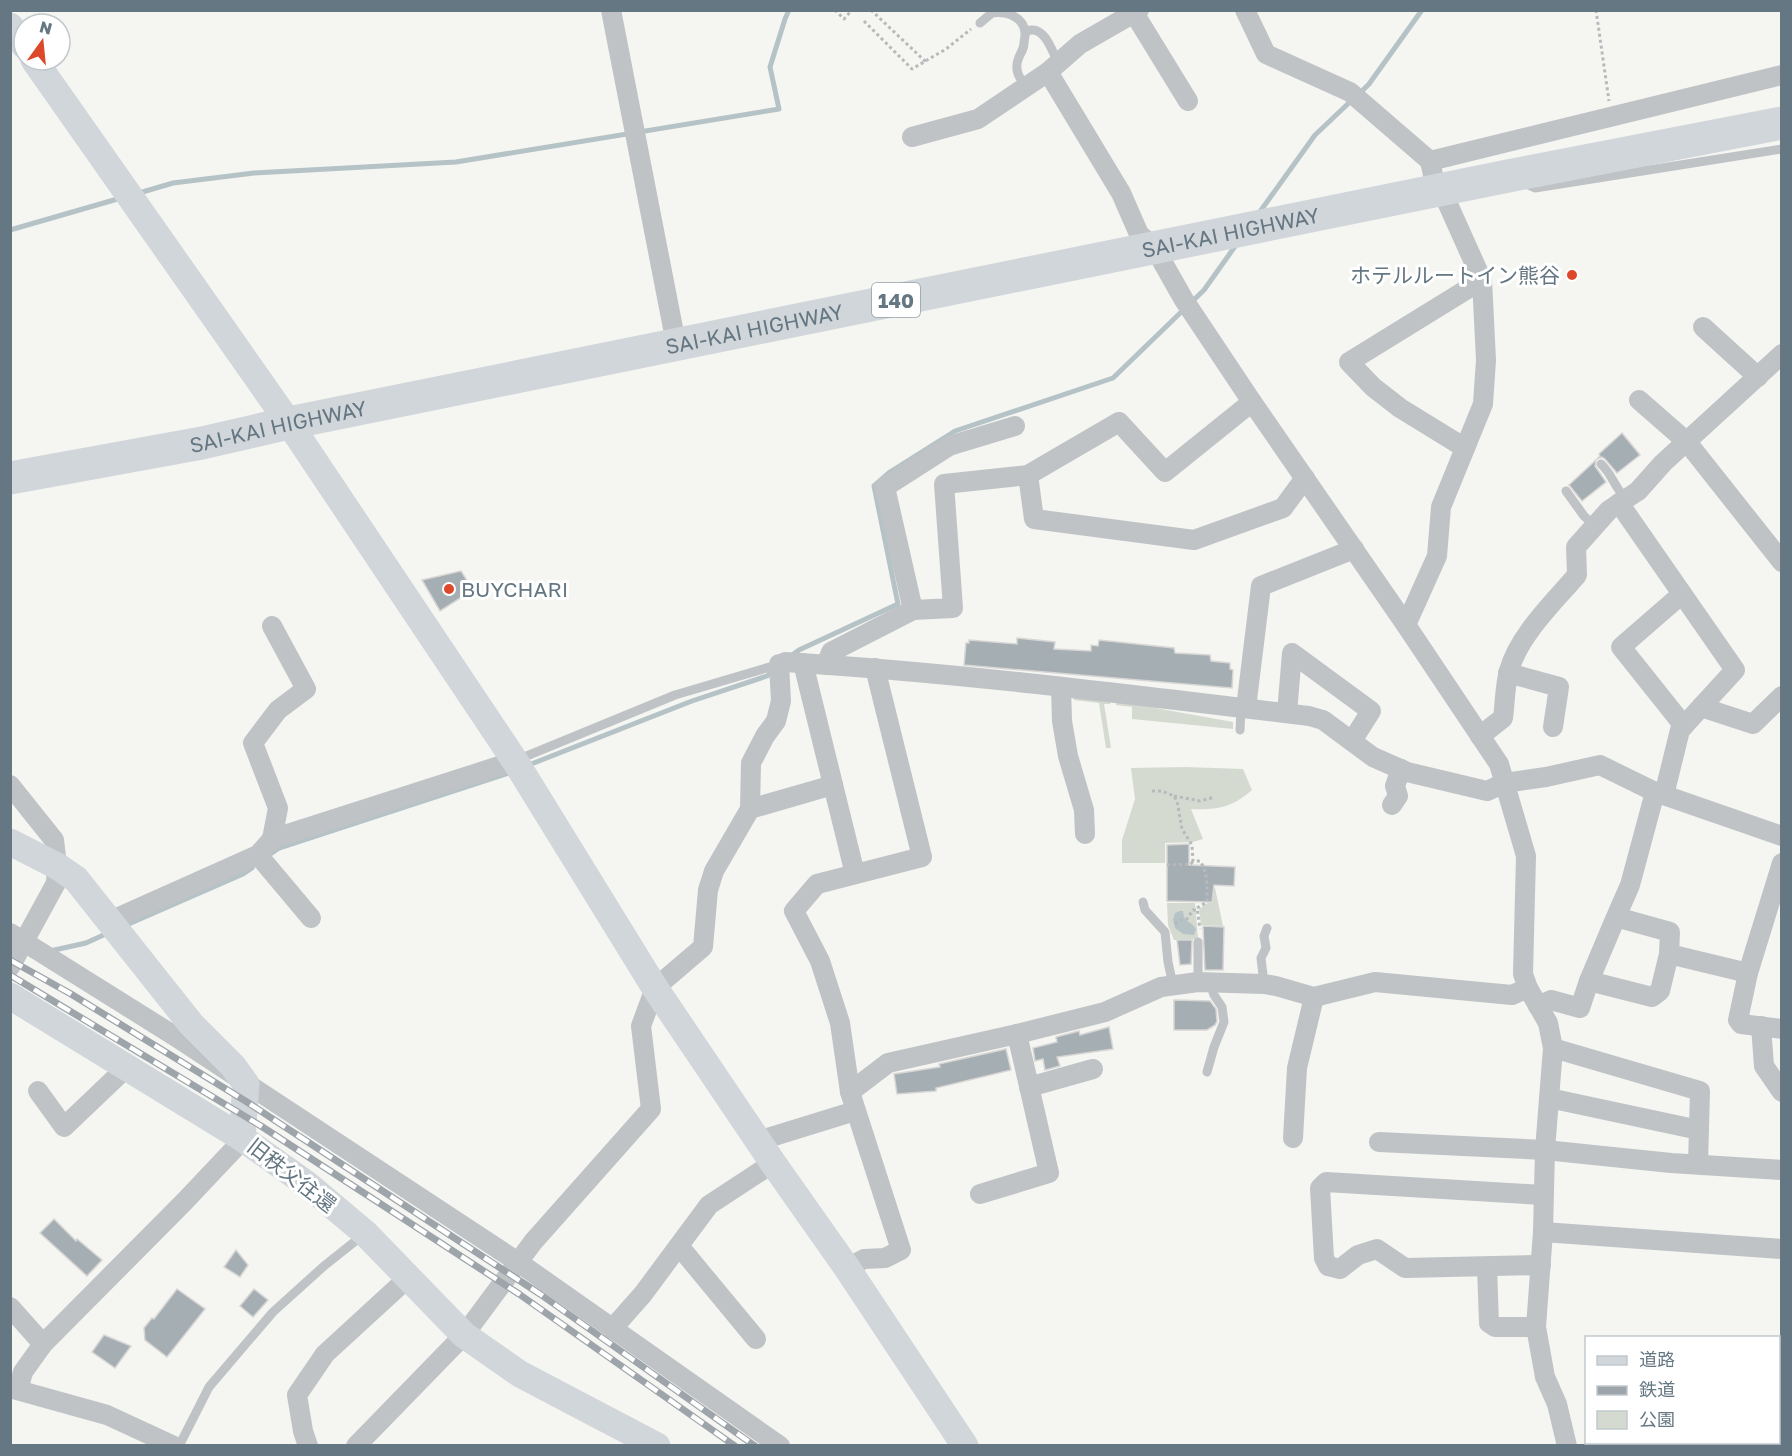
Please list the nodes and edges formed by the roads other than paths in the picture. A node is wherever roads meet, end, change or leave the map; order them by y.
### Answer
1 (611, 10) edge
2 (1245, 10) edge
3 (992, 12) edge
4 (1137, 12) edge
5 (980, 23) road end
6 (1025, 33) junction
7 (1053, 68) junction
8 (43, 72) edge
9 (1782, 75) edge
10 (1028, 86) junction
11 (1188, 101) dead end
12 (1782, 105) edge
13 (1782, 123) edge
14 (912, 137) dead end
15 (1782, 150) edge
16 (1435, 176) junction
17 (1508, 176) junction
18 (1147, 241) junction
19 (1482, 280) junction
20 (1702, 327) dead end
21 (674, 328) junction
22 (1782, 354) edge
23 (1758, 377) junction
24 (1639, 400) dead end
25 (1252, 402) junction
26 (283, 414) junction
27 (1015, 426) dead end
28 (1687, 442) junction
29 (1465, 448) junction
30 (10, 459) edge
31 (1601, 464) dead end
32 (1028, 475) junction
33 (10, 478) edge
34 (1305, 478) junction
35 (1566, 491) dead end
36 (1622, 501) junction
37 (1595, 526) junction
38 (1354, 549) junction
39 (1782, 562) edge
40 (1682, 594) junction
41 (913, 610) junction
42 (1406, 625) junction
43 (272, 626) dead end
44 (789, 663) junction
45 (826, 665) junction
46 (874, 668) junction
47 (1508, 673) junction
48 (1061, 687) junction
49 (1782, 696) edge
50 (1701, 707) junction
51 (1243, 708) junction
52 (1287, 713) junction
53 (1684, 726) junction
54 (1552, 727) dead end
55 (1240, 730) dead end
56 (1480, 736) junction
57 (1352, 741) junction
58 (515, 761) junction
59 (1401, 769) junction
60 (1505, 783) junction
61 (10, 785) edge
62 (833, 785) junction
63 (1660, 794) junction
64 (1392, 805) dead end
65 (750, 809) junction
66 (1085, 834) dead end
67 (1782, 836) edge
68 (272, 839) junction
69 (10, 842) edge
70 (258, 855) junction
71 (1782, 863) edge
72 (57, 866) junction
73 (855, 874) junction
74 (1143, 902) dead end
75 (1616, 917) junction
76 (311, 918) dead end
77 (108, 922) junction
78 (1267, 928) dead end
79 (18, 937) edge
80 (1198, 942) road end
81 (1669, 954) junction
82 (10, 967) edge
83 (1748, 973) junction
84 (1589, 981) junction
85 (1204, 982) junction
86 (1264, 984) junction
87 (1173, 985) junction
88 (655, 988) junction
89 (1528, 988) junction
90 (10, 996) edge
91 (1314, 998) junction
92 (1538, 1006) junction
93 (1761, 1026) junction
94 (1782, 1029) edge
95 (182, 1030) junction
96 (1017, 1034) junction
97 (1553, 1048) junction
98 (128, 1066) junction
99 (1093, 1069) dead end
100 (1208, 1072) dead end
101 (246, 1084) junction
102 (1029, 1087) junction
103 (38, 1091) dead end
104 (850, 1092) junction
105 (1782, 1092) edge
106 (1550, 1098) junction
107 (855, 1111) junction
108 (1699, 1130) junction
109 (242, 1138) junction
110 (1293, 1138) dead end
111 (1379, 1142) dead end
112 (1545, 1150) junction
113 (765, 1152) junction
114 (1698, 1164) junction
115 (1782, 1170) edge
116 (980, 1194) dead end
117 (1543, 1195) junction
118 (365, 1233) junction
119 (1542, 1233) junction
120 (679, 1246) junction
121 (1782, 1249) edge
122 (518, 1262) junction
123 (1541, 1265) junction
124 (1488, 1267) junction
125 (847, 1268) junction
126 (408, 1277) junction
127 (10, 1307) edge
128 (1536, 1327) junction
129 (612, 1329) junction
130 (464, 1335) junction
131 (756, 1339) dead end
132 (43, 1344) junction
133 (14, 1389) edge
134 (174, 1446) edge
135 (179, 1446) edge
136 (308, 1446) edge
137 (356, 1446) edge
138 (657, 1446) edge
139 (780, 1446) edge
140 (965, 1446) edge
141 (1567, 1446) edge

1 - 21 street
2 - 16 street
3 - 5 lane
3 - 6 lane
4 - 7 street
4 - 11 street
6 - 7 lane
6 - 10 lane
7 - 10 street
7 - 18 street
8 - 26 street
9 - 16 street
10 - 14 street
12 - 16 highway, SAI-KAI HIGHWAY / 140
13 - 17 highway, SAI-KAI HIGHWAY / 140
15 - 17 lane
16 - 17 highway, SAI-KAI HIGHWAY / 140
16 - 18 highway, SAI-KAI HIGHWAY / 140
16 - 19 street
18 - 21 highway, SAI-KAI HIGHWAY / 140
18 - 25 street
18 - 26 highway, SAI-KAI HIGHWAY / 140
19 - 29 street
19 - 29 street
20 - 23 street
21 - 26 highway, SAI-KAI HIGHWAY / 140
22 - 23 street
23 - 28 street
24 - 28 street
25 - 32 street
25 - 34 street
26 - 30 highway, SAI-KAI HIGHWAY / 140
26 - 33 highway, SAI-KAI HIGHWAY / 140
26 - 58 street
27 - 41 street
28 - 36 street
28 - 39 street
29 - 42 street
31 - 36 lane
32 - 34 street
32 - 41 street
34 - 38 street
35 - 37 lane
36 - 37 street
36 - 40 street
37 - 47 street
38 - 42 street
38 - 51 street
40 - 50 street
40 - 53 street
41 - 45 street
42 - 56 street
43 - 68 street
44 - 45 street
44 - 58 lane
44 - 62 street
44 - 65 street
45 - 46 street
46 - 48 street
46 - 73 street
47 - 54 street
47 - 56 street
48 - 51 street
48 - 66 street
49 - 50 street
50 - 53 street
51 - 52 street
51 - 55 lane
52 - 57 street
52 - 57 street
53 - 63 street
56 - 60 street
57 - 59 street
58 - 68 street
58 - 88 street
59 - 60 street
59 - 64 street
60 - 63 street
60 - 89 street
61 - 72 street
62 - 65 street
62 - 73 street
63 - 67 street
63 - 75 street
65 - 88 street
68 - 70 street
69 - 72 street
70 - 76 street
70 - 77 street
71 - 83 street
72 - 77 street
72 - 79 street
73 - 104 street
74 - 87 lane
75 - 81 street
75 - 84 street
77 - 95 street
78 - 86 lane
79 - 82 street
79 - 95 street
80 - 85 lane
81 - 83 street
81 - 84 street
83 - 93 street
84 - 92 street
85 - 86 street
85 - 87 street
85 - 100 lane
86 - 91 street
87 - 96 street
88 - 113 street
88 - 122 street
89 - 91 street
89 - 92 street
90 - 98 street
91 - 110 street
92 - 97 street
93 - 94 street
93 - 105 street
95 - 101 street
96 - 102 street
96 - 104 street
97 - 106 street
97 - 108 street
98 - 103 street
98 - 109 street
99 - 102 street
101 - 109 street, 旧秩父往還
101 - 122 street
102 - 116 street
104 - 107 street
106 - 108 street
106 - 112 street
107 - 113 street
107 - 125 street
108 - 114 street
109 - 118 street, 旧秩父往還
109 - 132 street
111 - 112 street
112 - 114 street
112 - 117 street
113 - 120 street
113 - 125 street
114 - 115 street
117 - 119 street
117 - 124 street
118 - 126 street, 旧秩父往還
118 - 135 lane
119 - 121 street
119 - 123 street
120 - 129 street
120 - 131 street
122 - 129 street
122 - 130 street
123 - 124 street
123 - 128 street
124 - 128 street
125 - 140 street
126 - 130 street, 旧秩父往還
126 - 136 street
127 - 132 street
128 - 141 street
129 - 139 street
130 - 137 street
130 - 138 street, 旧秩父往還
132 - 133 street
133 - 134 street

